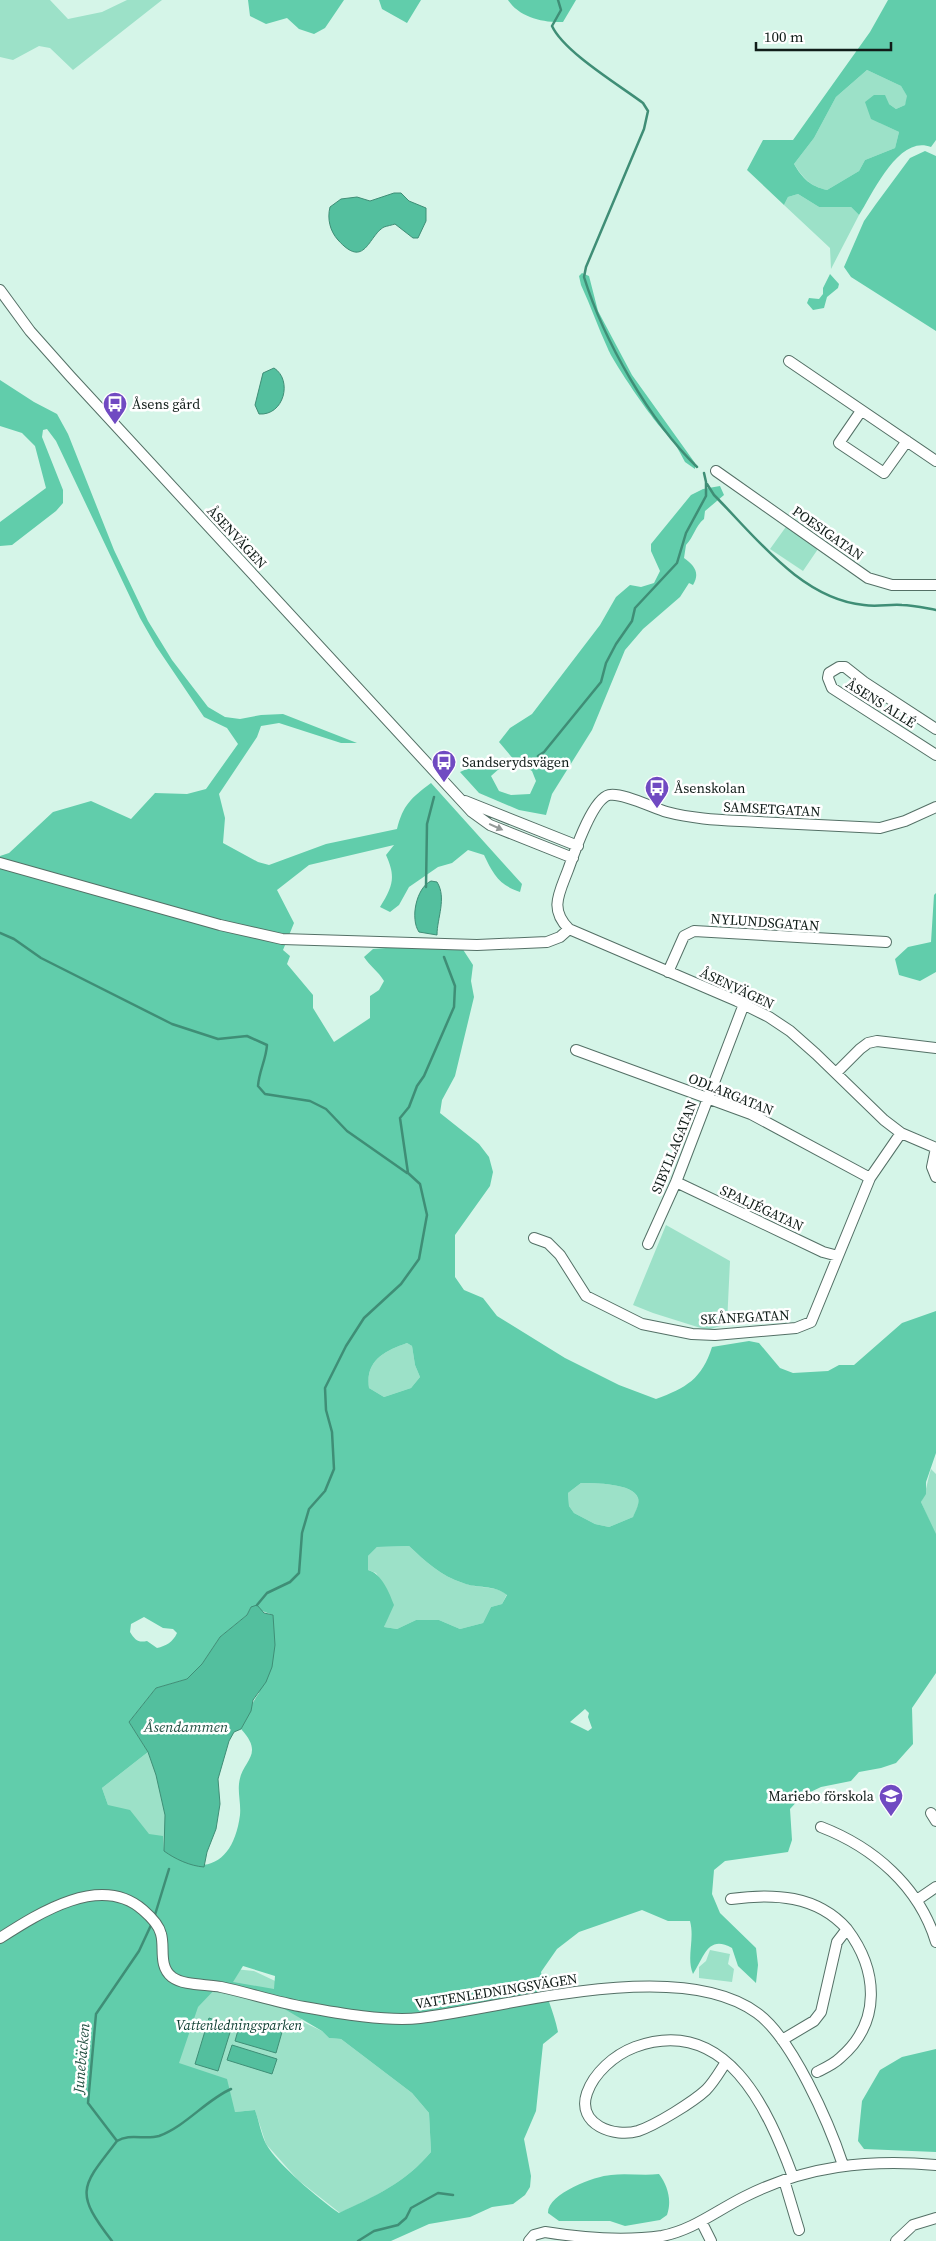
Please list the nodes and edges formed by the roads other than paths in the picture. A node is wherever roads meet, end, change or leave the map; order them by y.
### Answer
1 (0, 290) edge
2 (789, 362) dead end
3 (861, 411) junction
4 (907, 441) junction
5 (936, 461) edge
6 (716, 471) dead end
7 (936, 585) edge
8 (936, 729) edge
9 (936, 755) edge
10 (458, 797) junction
11 (936, 807) edge
12 (578, 846) junction
13 (573, 858) junction
14 (0, 863) edge
15 (569, 929) junction
16 (886, 942) dead end
17 (668, 972) junction
18 (744, 1004) junction
19 (936, 1048) edge
20 (576, 1050) dead end
21 (836, 1073) junction
22 (707, 1100) junction
23 (902, 1133) junction
24 (936, 1148) edge
25 (936, 1177) edge
26 (870, 1178) junction
27 (676, 1182) junction
28 (534, 1238) dead end
29 (648, 1244) dead end
30 (838, 1256) junction
31 (820, 1827) dead end
32 (936, 1887) edge
33 (731, 1899) dead end
34 (918, 1900) junction
35 (848, 1930) junction
36 (0, 1938) edge
37 (936, 1942) edge
38 (782, 2040) junction
39 (726, 2062) junction
40 (817, 2072) dead end
41 (843, 2165) junction
42 (936, 2165) edge
43 (788, 2178) junction
44 (936, 2218) edge
45 (702, 2222) junction
46 (799, 2230) dead end
47 (562, 2238) edge
48 (663, 2239) edge
49 (529, 2241) edge
50 (711, 2241) edge
51 (896, 2241) edge

1 - 10 street, ÅSENVÄGEN
2 - 3 street
3 - 4 street
3 - 4 street
4 - 5 street
6 - 7 street, POESIGATAN
8 - 9 street, ÅSENS ALLÉ
10 - 12 street, ÅSENVÄGEN
10 -> 13 street, ÅSENVÄGEN
11 - 12 street, SAMSETGATAN
12 - 13 street
13 - 15 street
14 - 15 street
15 - 17 street, ÅSENVÄGEN
16 - 17 street, NYLUNDSGATAN
17 - 18 street, ÅSENVÄGEN
18 - 21 street, ÅSENVÄGEN
18 - 22 street, SIBYLLAGATAN
19 - 21 street
20 - 22 street, ODLARGATAN
21 - 23 street, ÅSENVÄGEN
22 - 26 street, ODLARGATAN
22 - 27 street, SIBYLLAGATAN
23 - 24 street, ÅSENVÄGEN
23 - 26 street, SKÅNEGATAN
24 - 25 street
26 - 30 street, SKÅNEGATAN
27 - 29 street, SIBYLLAGATAN
27 - 30 street, SPALJÉGATAN
28 - 30 street, SKÅNEGATAN
31 - 34 street
32 - 34 street
33 - 35 street
34 - 37 street
35 - 38 street
35 - 40 street
36 - 38 street, VATTENLEDNINGSVÄGEN
38 - 41 street, VATTENLEDNINGSVÄGEN
39 - 39 street
39 - 43 street
41 - 42 street
41 - 43 street
43 - 45 street
43 - 46 street
44 - 51 street
45 - 48 street
45 - 50 street
47 - 48 street
47 - 49 street

